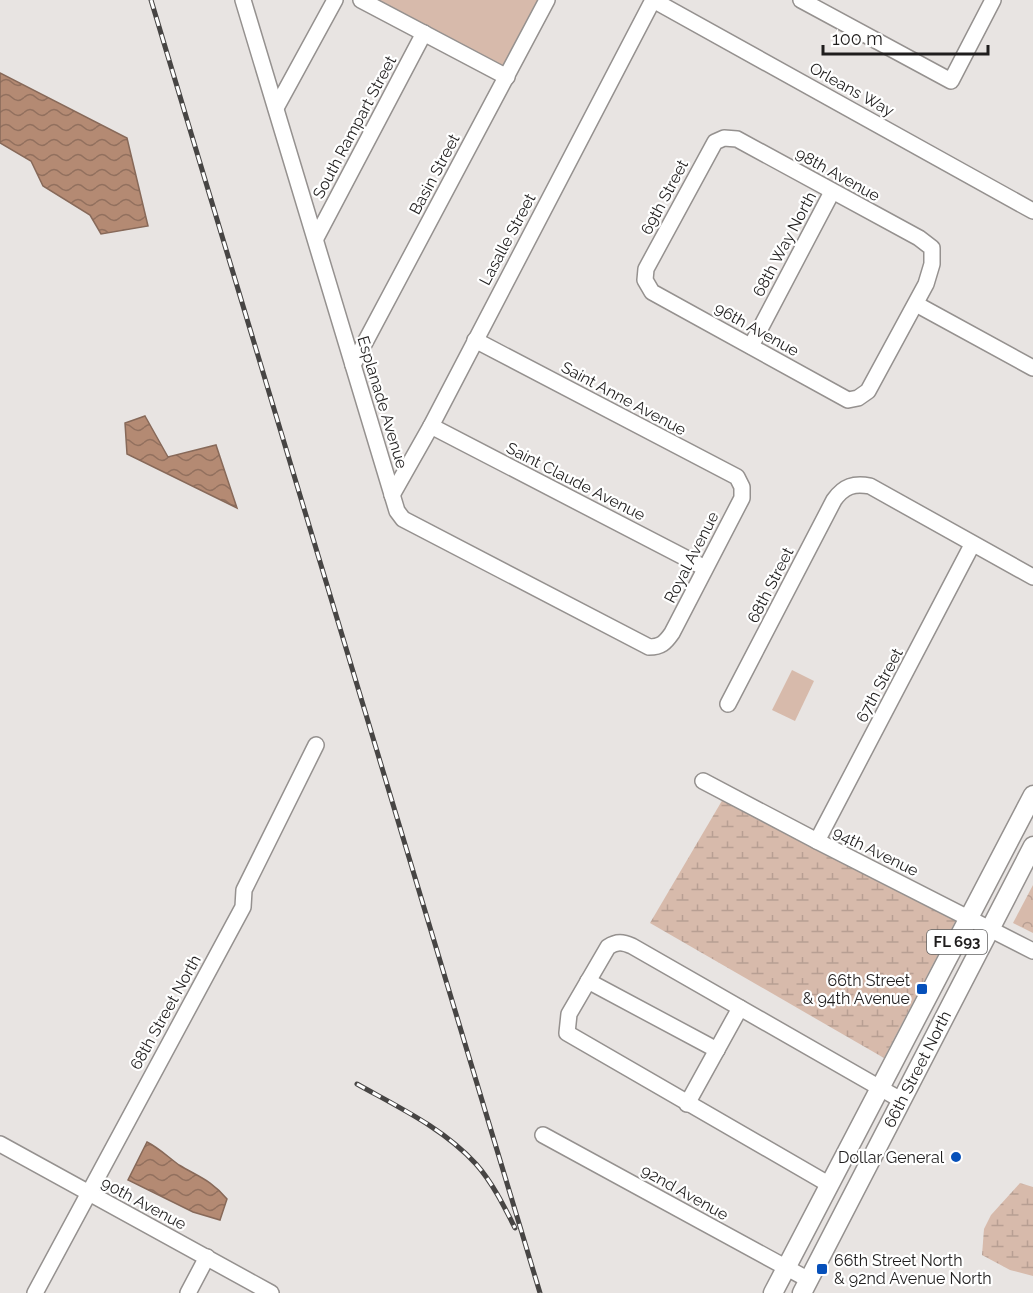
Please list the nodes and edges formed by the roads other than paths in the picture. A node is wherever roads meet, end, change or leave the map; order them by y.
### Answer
1 (243, 0) edge
2 (335, 0) edge
3 (362, 0) edge
4 (547, 0) edge
5 (653, 0) edge
6 (801, 0) edge
7 (993, 0) edge
8 (424, 33) junction
9 (507, 77) junction
10 (276, 108) junction
11 (724, 138) joint
12 (832, 192) junction
13 (1033, 211) edge
14 (316, 238) junction
15 (645, 280) joint
16 (916, 304) junction
17 (475, 340) junction
18 (751, 346) junction
19 (352, 365) junction
20 (1033, 368) edge
21 (431, 426) junction
22 (392, 495) junction
23 (742, 498) joint
24 (972, 545) junction
25 (705, 568) junction
26 (1033, 577) edge
27 (672, 633) joint
28 (728, 704) dead end
29 (316, 745) dead end
30 (703, 781) dead end
31 (1033, 795) edge
32 (817, 842) junction
33 (1033, 846) edge
34 (970, 918) junction
35 (991, 929) junction
36 (1033, 951) edge
37 (588, 981) junction
38 (740, 1008) junction
39 (717, 1050) junction
40 (881, 1088) junction
41 (901, 1100) junction
42 (687, 1104) junction
43 (543, 1135) dead end
44 (0, 1144) edge
45 (830, 1185) junction
46 (88, 1193) junction
47 (207, 1257) junction
48 (787, 1268) junction
49 (806, 1287) edge
50 (35, 1293) edge
51 (188, 1293) edge
52 (272, 1293) edge
53 (774, 1293) edge

1 - 10 street, Esplanade Avenue
2 - 10 street
3 - 8 street
4 - 9 street, Basin Street
5 - 13 street, Orleans Way
5 - 17 street, Lasalle Street
6 - 7 street
8 - 9 street
8 - 14 street, South Rampart Street
9 - 19 street, Basin Street
10 - 14 street, Esplanade Avenue
11 - 12 street, 98th Avenue
11 - 15 street, 69th Street
12 - 16 street, 98th Avenue
12 - 18 street, 68th Way North
14 - 19 street, Esplanade Avenue
15 - 18 street, 96th Avenue
16 - 18 street, 96th Avenue
16 - 20 street
17 - 21 street, Lasalle Street
17 - 23 street, Saint Anne Avenue
19 - 22 street, Esplanade Avenue
21 - 22 street, Lasalle Street
21 - 25 street, Saint Claude Avenue
22 - 27 street, Esplanade Avenue
23 - 25 street, Royal Avenue
24 - 26 street
24 - 28 street, 68th Street
24 - 32 street, 67th Street
25 - 27 street, Royal Avenue
29 - 46 street, 68th Street North
30 - 32 street, 94th Avenue
31 - 34 main road, 66th Street North / FL 693
32 - 34 street, 94th Avenue
33 - 35 main road, 66th Street North / FL 693
34 - 35 street, 94th Avenue
34 - 40 main road, 66th Street North / FL 693
35 - 36 street, 94th Avenue
35 - 41 main road, 66th Street North / FL 693
37 - 38 street
37 - 39 street
37 - 42 street
38 - 39 street
38 - 40 street
39 - 42 street
40 - 41 street
40 - 45 main road, 66th Street North / FL 693
41 - 49 main road, 66th Street North / FL 693
42 - 45 street
43 - 48 street, 92nd Avenue
44 - 46 street, 90th Avenue
45 - 48 main road, 66th Street North / FL 693
46 - 47 street, 90th Avenue
46 - 50 street, 68th Street North
47 - 51 street
47 - 52 street, 90th Avenue
48 - 49 street, 92nd Avenue
48 - 53 main road, 66th Street North / FL 693

